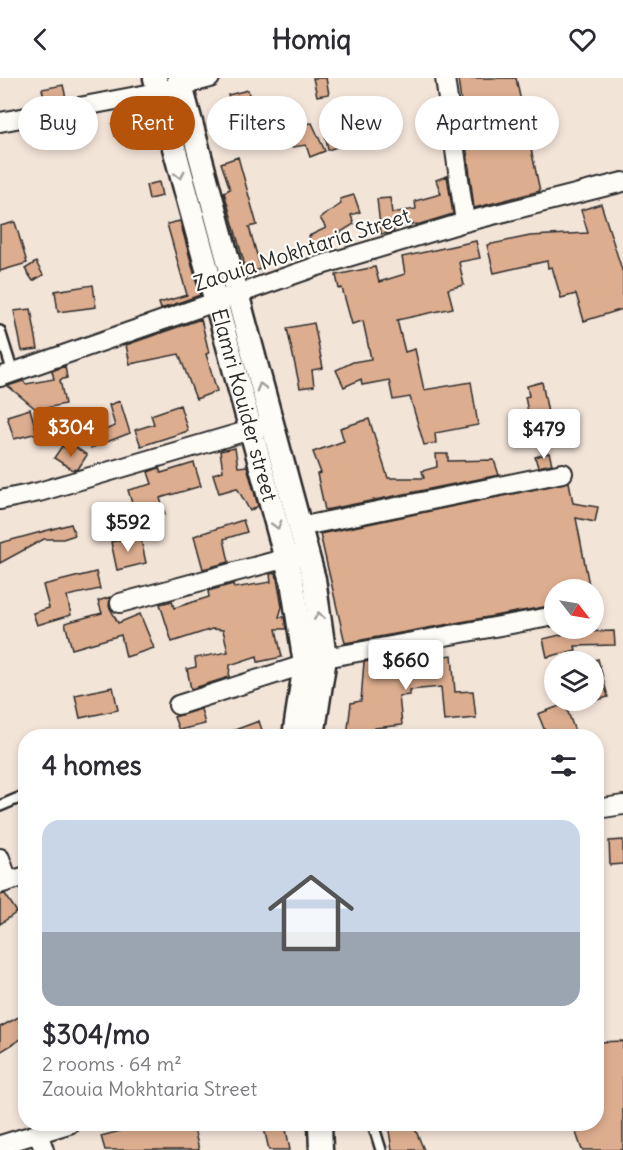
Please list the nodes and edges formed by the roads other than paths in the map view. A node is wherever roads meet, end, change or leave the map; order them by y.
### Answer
1 (210, 78) edge
2 (445, 78) edge
3 (180, 81) edge
4 (156, 85) edge
5 (0, 122) edge
6 (623, 182) edge
7 (465, 222) junction
8 (225, 296) junction
9 (0, 331) edge
10 (7, 375) edge
11 (261, 427) junction
12 (563, 473) dead end
13 (0, 500) edge
14 (299, 527) junction
15 (296, 556) junction
16 (120, 603) dead end
17 (544, 618) edge
18 (315, 661) junction
19 (178, 705) dead end
20 (296, 729) edge
21 (313, 729) edge
22 (18, 798) edge
23 (623, 805) edge
24 (0, 806) edge
25 (604, 808) edge
26 (0, 858) edge
27 (11, 880) edge
28 (57, 1131) edge
29 (320, 1131) edge
30 (375, 1131) edge
31 (41, 1141) edge
32 (0, 1145) edge
33 (321, 1150) edge
34 (381, 1150) edge

1 - 3 street
2 - 7 street
3 - 4 street
3 - 8 street, Elamri Kouider street
4 - 5 street
4 -> 8 street, Elamri Kouider street
6 - 7 street, Zaouia Mokhtaria Street
7 - 8 street, Zaouia Mokhtaria Street
8 - 10 street, Zaouia Mokhtaria Street
8 - 11 street, Elamri Kouider street
9 - 10 lane
11 - 13 street
11 - 14 street, Elamri Kouider street
11 -> 15 street, Elamri Kouider street
12 - 14 street
14 - 15 street, Elamri Kouider street
15 - 16 street
15 - 18 street, Elamri Kouider street
17 - 18 street
18 - 19 street
18 - 20 street, Elamri Kouider street
18 - 21 street, Elamri Kouider street
22 - 24 lane
23 - 25 street
26 - 27 street
28 - 31 street
29 - 33 street
30 - 34 lane
31 - 32 street

